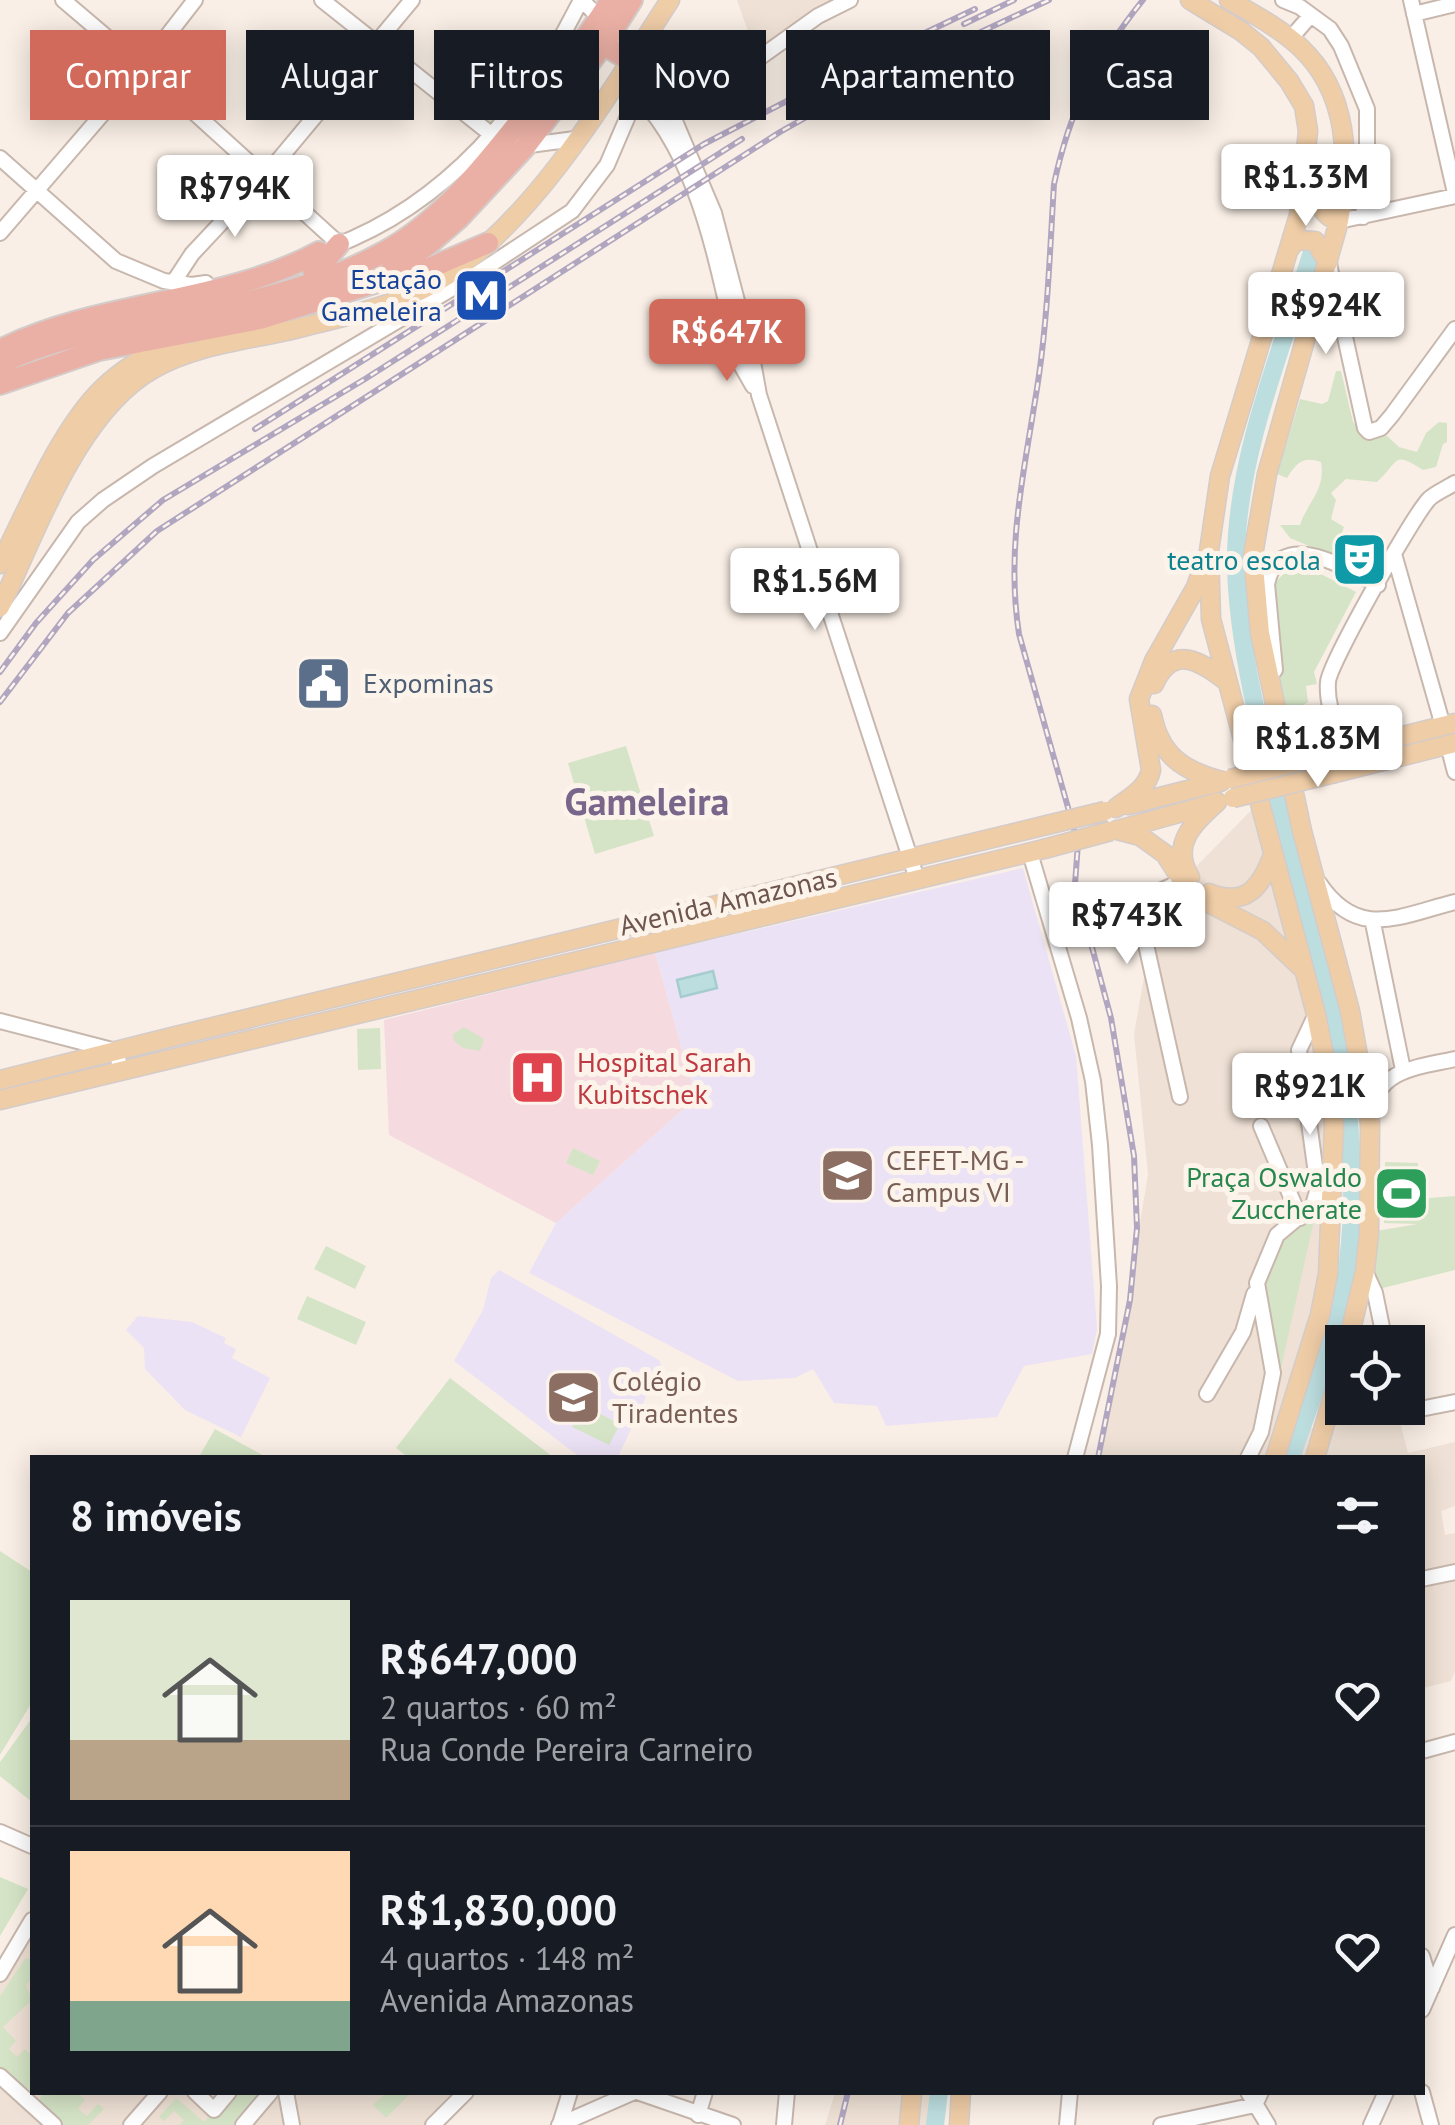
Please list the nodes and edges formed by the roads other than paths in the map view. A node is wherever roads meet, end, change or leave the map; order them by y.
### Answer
1 (63, 0) edge
2 (194, 0) edge
3 (322, 0) edge
4 (412, 0) edge
5 (581, 0) edge
6 (632, 0) edge
7 (670, 0) edge
8 (850, 0) edge
9 (1190, 0) edge
10 (1283, 0) edge
11 (1236, 1) edge
12 (1455, 4) edge
13 (1412, 7) edge
14 (1311, 15) junction
15 (602, 27) edge
16 (99, 30) edge
17 (171, 30) edge
18 (361, 30) edge
19 (386, 30) edge
20 (566, 30) edge
21 (653, 30) edge
22 (1290, 39) junction
23 (766, 53) edge
24 (619, 60) edge
25 (414, 72) edge
26 (619, 86) edge
27 (97, 120) edge
28 (203, 120) edge
29 (312, 120) edge
30 (508, 120) edge
31 (626, 120) edge
32 (660, 120) edge
33 (674, 120) edge
34 (497, 139) junction
35 (575, 139) junction
36 (525, 147) junction
37 (1308, 152) junction
38 (0, 158) edge
39 (266, 176) junction
40 (37, 189) junction
41 (1455, 194) edge
42 (1341, 212) junction
43 (1363, 217) junction
44 (0, 233) edge
45 (488, 243) junction
46 (340, 244) junction
47 (319, 252) junction
48 (1287, 252) junction
49 (116, 261) junction
50 (1328, 263) junction
51 (174, 282) junction
52 (374, 283) junction
53 (262, 299) junction
54 (144, 305) junction
55 (100, 316) junction
56 (202, 321) junction
57 (1455, 329) edge
58 (0, 350) edge
59 (0, 364) edge
60 (0, 384) edge
61 (759, 395) junction
62 (1455, 483) edge
63 (1209, 551) junction
64 (1394, 554) junction
65 (0, 564) edge
66 (1378, 586) junction
67 (0, 607) edge
68 (0, 633) edge
69 (1225, 680) junction
70 (1279, 716) junction
71 (1449, 724) edge
72 (1452, 744) edge
73 (1344, 750) junction
74 (1455, 772) edge
75 (1225, 790) junction
76 (1110, 809) junction
77 (1045, 825) junction
78 (1114, 830) junction
79 (1037, 851) junction
80 (1273, 854) junction
81 (911, 859) junction
82 (1313, 874) junction
83 (918, 880) junction
84 (1182, 881) junction
85 (1455, 902) edge
86 (1373, 923) junction
87 (1305, 971) junction
88 (1316, 1014) junction
89 (0, 1021) edge
90 (38, 1030) junction
91 (1455, 1059) edge
92 (118, 1060) junction
93 (60, 1064) junction
94 (1403, 1070) junction
95 (0, 1080) edge
96 (1180, 1097) dead end
97 (0, 1100) edge
98 (1370, 1123) junction
99 (1261, 1126) dead end
100 (1300, 1218) junction
101 (1365, 1271) junction
102 (1256, 1284) junction
103 (1352, 1325) edge
104 (1382, 1325) edge
105 (1273, 1373) junction
106 (1296, 1391) junction
107 (1206, 1394) dead end
108 (1455, 1402) edge
109 (1425, 1406) edge
110 (1325, 1423) edge
111 (1076, 1455) edge
112 (1250, 1455) edge
113 (1276, 1455) edge
114 (1316, 1455) edge
115 (1455, 1572) edge
116 (1425, 1578) edge
117 (1455, 1742) edge
118 (1425, 1749) edge
119 (0, 1832) edge
120 (30, 1845) edge
121 (30, 1924) edge
122 (1455, 1935) edge
123 (30, 1950) edge
124 (15, 1952) junction
125 (1425, 1966) edge
126 (0, 1974) edge
127 (1432, 1988) junction
128 (1425, 2003) edge
129 (0, 2076) edge
130 (157, 2095) edge
131 (198, 2095) edge
132 (226, 2095) edge
133 (268, 2095) edge
134 (287, 2095) edge
135 (463, 2095) edge
136 (569, 2095) edge
137 (628, 2095) edge
138 (644, 2095) edge
139 (704, 2095) edge
140 (787, 2095) edge
141 (912, 2095) edge
142 (961, 2095) edge
143 (1070, 2095) edge
144 (1385, 2095) edge
145 (1423, 2095) edge
146 (32, 2097) edge
147 (1255, 2097) edge
148 (698, 2114) junction
149 (560, 2124) edge
150 (54, 2125) edge
151 (131, 2125) edge
152 (243, 2125) edge
153 (292, 2125) edge
154 (433, 2125) edge
155 (733, 2125) edge
156 (784, 2125) edge
157 (909, 2125) edge
158 (959, 2125) edge
159 (1067, 2125) edge
160 (1161, 2125) edge
161 (1268, 2125) edge
162 (1371, 2125) edge
163 (1430, 2125) edge

1 - 16 street
2 - 17 street
3 - 18 street
4 - 19 street
5 - 15 street
5 - 20 street
6 - 15 highway
7 - 21 main road
8 - 23 street
9 - 37 main road
10 - 14 street
11 - 22 main road
12 - 13 street
13 - 41 street
14 - 22 street
14 - 43 street
15 - 24 highway
15 - 34 highway
15 - 36 highway
22 - 42 main road
25 - 34 street
26 - 35 main road
27 - 40 street
28 - 39 street
29 - 39 street
30 - 34 street
31 - 68 street
32 - 61 street
33 - 61 street
34 - 36 street
34 - 46 street
34 - 53 highway
35 - 36 street
35 - 45 main road
36 - 52 highway
37 - 42 main road
37 - 48 main road
38 - 40 street
39 - 46 street
39 - 51 street
40 - 44 street
40 - 49 street
41 - 43 street
42 - 43 street
42 - 50 main road
45 - 52 highway
45 - 67 main road
46 - 47 street
46 - 53 highway
47 - 51 street
47 - 54 highway
48 - 50 main road
48 - 63 main road
49 - 51 street
49 - 54 street
50 - 57 street
50 - 70 main road
52 - 56 highway
53 - 56 highway
54 - 55 highway
55 - 56 highway
55 - 58 highway
56 - 59 highway
56 - 60 highway
56 - 65 main road
61 - 81 street
62 - 64 street
63 - 69 main road
63 - 76 main road
64 - 66 street
64 - 71 street
66 - 70 street
66 - 73 street
69 - 75 main road
69 - 80 main road
70 - 82 main road
71 - 73 main road, Avenida Amazonas
72 - 74 street
72 - 75 main road, Avenida Amazonas, bridge
73 - 75 main road, Avenida Amazonas, bridge
75 - 76 main road, Avenida Amazonas
75 - 78 main road, Avenida Amazonas
75 - 80 main road
76 - 77 main road, Avenida Amazonas, bridge
77 - 79 main road
77 - 81 main road, Avenida Amazonas
78 - 79 main road, Avenida Amazonas, bridge
78 - 84 main road
79 - 83 main road, Avenida Amazonas
79 - 111 street
80 - 87 main road
81 - 83 street
81 - 92 main road, Avenida Amazonas
82 - 86 street
82 - 98 main road
83 - 92 main road, Avenida Amazonas
84 - 87 main road
84 - 96 street
85 - 86 street
86 - 94 street
87 - 88 main road
88 - 100 street
88 - 106 main road
89 - 90 street
90 - 92 street
90 - 93 street
91 - 94 street
92 - 93 main road, Avenida Amazonas
92 - 97 main road, Avenida Amazonas
93 - 95 main road, Avenida Amazonas
94 - 98 street
98 - 101 main road
99 - 100 street
100 - 102 street
101 - 103 main road
101 - 104 street
102 - 105 street
102 - 107 street
105 - 106 street
105 - 112 street
106 - 113 main road
108 - 109 street
110 - 114 main road
115 - 116 street
117 - 118 street
119 - 120 street
121 - 124 street
122 - 127 street
123 - 124 street
124 - 126 street
125 - 127 street
127 - 128 street
129 - 146 street
130 - 151 street
131 - 132 street
133 - 152 street
134 - 153 street
135 - 154 street
136 - 149 street
137 - 149 street
138 - 148 street
139 - 148 street
140 - 156 street
141 - 157 main road
142 - 158 main road
143 - 159 street
144 - 162 street
145 - 163 street
146 - 150 street
147 - 160 street
147 - 161 street
148 - 155 street

